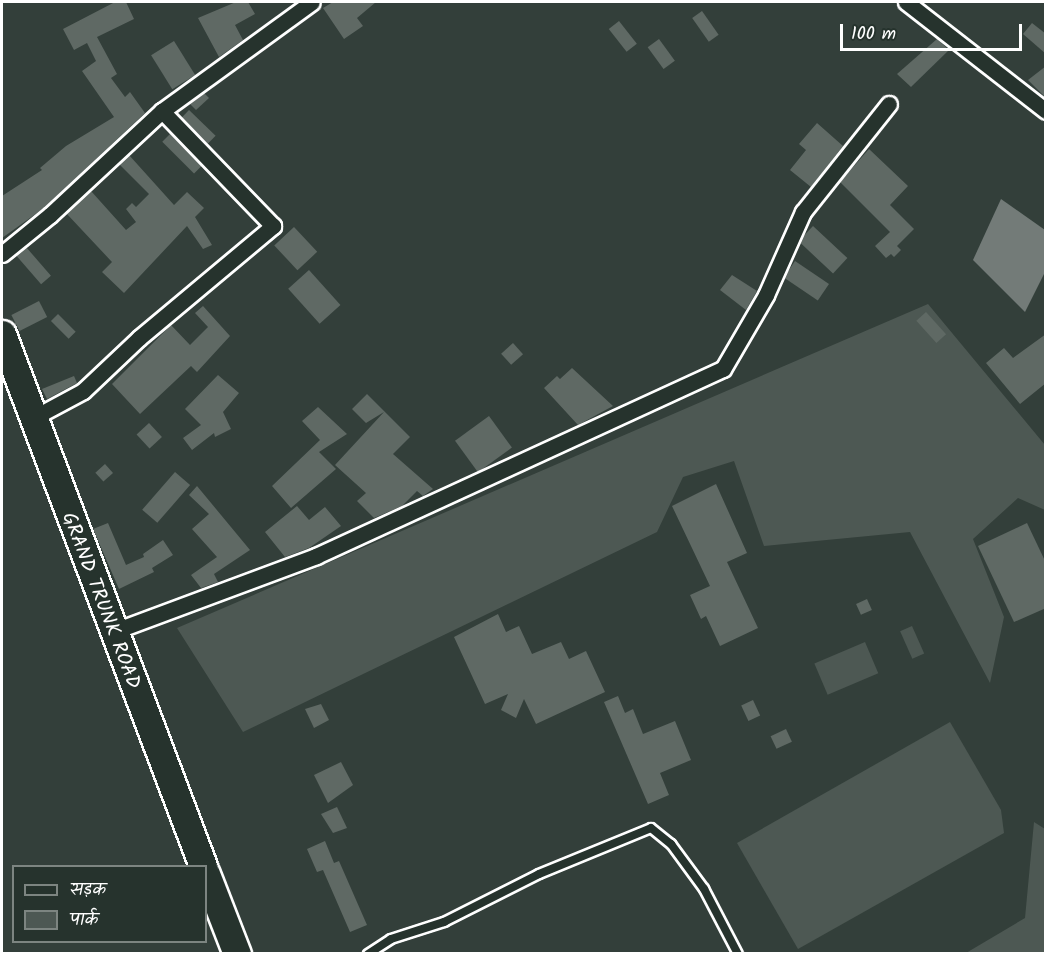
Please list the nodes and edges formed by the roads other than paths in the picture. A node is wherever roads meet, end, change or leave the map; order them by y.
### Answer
1 (312, 2) edge
2 (906, 2) edge
3 (889, 104) dead end
4 (162, 111) junction
5 (1046, 111) edge
6 (2, 254) edge
7 (2, 334) edge
8 (31, 419) junction
9 (112, 632) junction
10 (202, 865) edge
11 (207, 877) edge
12 (237, 954) edge
13 (368, 954) edge
14 (738, 954) edge

1 - 4 street
2 - 5 street
3 - 9 street
4 - 6 street
4 - 8 street
7 - 8 highway, GRAND TRUNK ROAD
8 - 9 highway, GRAND TRUNK ROAD
9 - 10 highway, GRAND TRUNK ROAD
11 - 12 highway
13 - 14 lane

